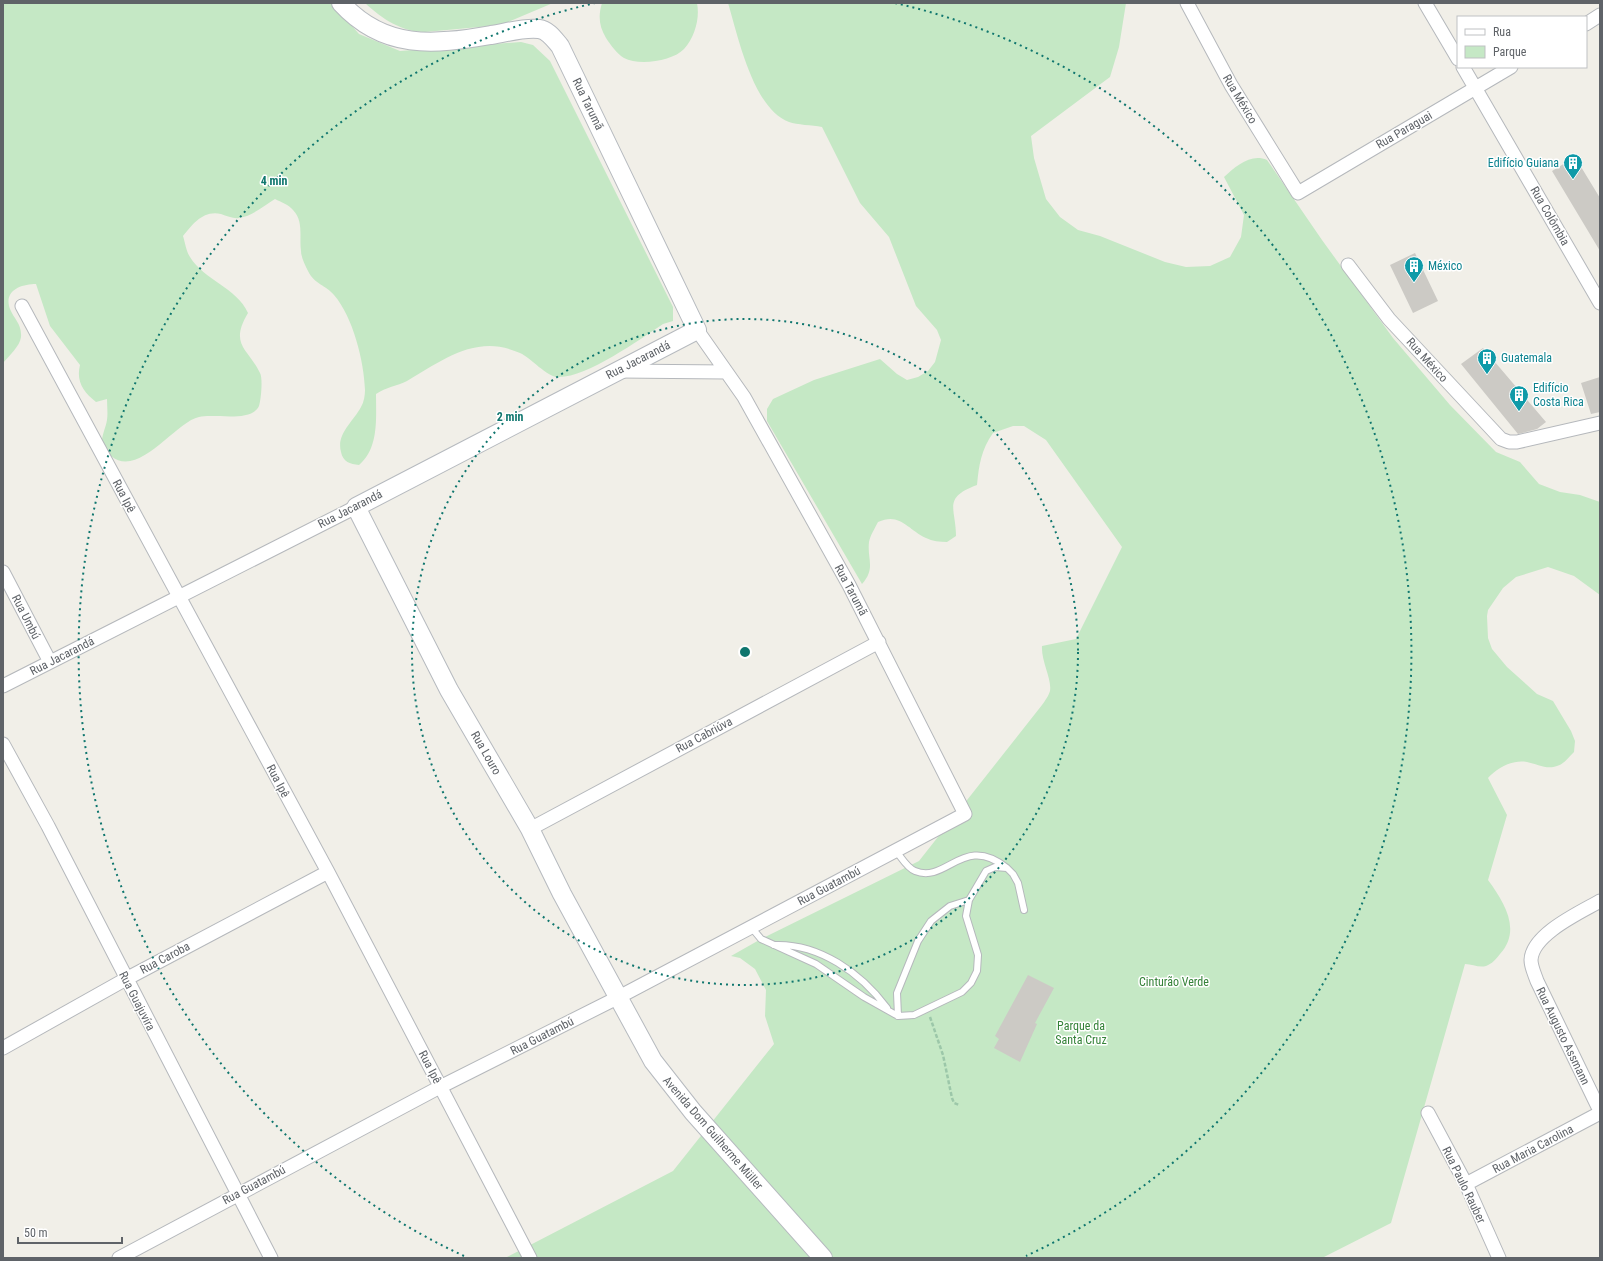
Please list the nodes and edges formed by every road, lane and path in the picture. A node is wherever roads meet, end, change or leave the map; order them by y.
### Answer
1 (341, 3) edge
2 (1187, 3) edge
3 (1425, 3) edge
4 (1600, 15) edge
5 (1587, 23) edge
6 (1457, 57) edge
7 (1464, 68) edge
8 (1509, 68) edge
9 (1475, 88) junction
10 (1298, 192) joint
11 (1348, 265) dead end
12 (1600, 304) edge
13 (22, 306) dead end
14 (697, 330) junction
15 (618, 371) junction
16 (726, 372) junction
17 (1600, 423) edge
18 (356, 506) junction
19 (3, 572) edge
20 (179, 597) junction
21 (878, 642) junction
22 (50, 662) junction
23 (3, 686) edge
24 (3, 744) edge
25 (965, 814) joint
26 (530, 829) junction
27 (896, 851) junction
28 (1006, 868) junction
29 (328, 872) junction
30 (969, 900) junction
31 (1600, 901) edge
32 (1024, 910) dead end
33 (751, 927) junction
34 (772, 945) junction
35 (126, 979) junction
36 (617, 998) junction
37 (928, 1009) junction
38 (889, 1011) junction
39 (898, 1016) junction
40 (3, 1048) edge
41 (440, 1087) junction
42 (959, 1105) dead end
43 (1600, 1112) edge
44 (1428, 1113) dead end
45 (1466, 1184) junction
46 (237, 1194) junction
47 (119, 1258) edge
48 (271, 1258) edge
49 (530, 1258) edge
50 (823, 1258) edge
51 (1498, 1258) edge

1 - 14 street, Rua Tarumã
2 - 10 street, Rua México
3 - 6 street
4 - 5 street
7 - 9 street, Rua Colômbia
8 - 9 street, Rua Paraguai
9 - 10 street, Rua Paraguai
9 - 12 street, Rua Colômbia
11 - 17 street, Rua México
13 - 20 street, Rua Ipê
14 - 15 street, Rua Jacarandá
14 - 16 street, Rua Tarumã
15 - 16 street
15 - 18 street, Rua Jacarandá
16 - 21 street, Rua Tarumã
18 - 20 street, Rua Jacarandá
18 - 26 street, Rua Louro
19 - 22 street, Rua Umbú
20 - 22 street, Rua Jacarandá
20 - 29 street, Rua Ipê
21 - 25 street, Rua Tarumã
21 - 26 street, Rua Cabriúva
22 - 23 street, Rua Jacarandá
24 - 35 street, Rua Guajuvíra
25 - 27 street, Rua Guatambú
26 - 36 street, Rua Louro
27 - 28 lane
27 - 33 street, Rua Guatambú
28 - 30 lane
28 - 32 lane
29 - 35 street, Rua Caroba
29 - 41 street, Rua Ipê
30 - 37 lane
30 - 39 lane
31 - 43 street, Rua Augusto Assmann
33 - 34 lane
33 - 36 street, Rua Guatambú
34 - 38 lane
34 - 38 lane
35 - 40 street, Rua Caroba
35 - 46 street, Rua Guajuvíra
36 - 41 street, Rua Guatambú
36 - 50 street, Avenida Dom Guilherme Müller
37 - 39 lane
37 - 42 path
38 - 39 lane
41 - 46 street, Rua Guatambú
41 - 49 street, Rua Ipê
43 - 45 street, Rua Maria Carolina
44 - 45 street, Rua Paulo Rauber
45 - 51 street, Rua Paulo Rauber
46 - 47 street, Rua Guatambú
46 - 48 street, Rua Guajuvíra

